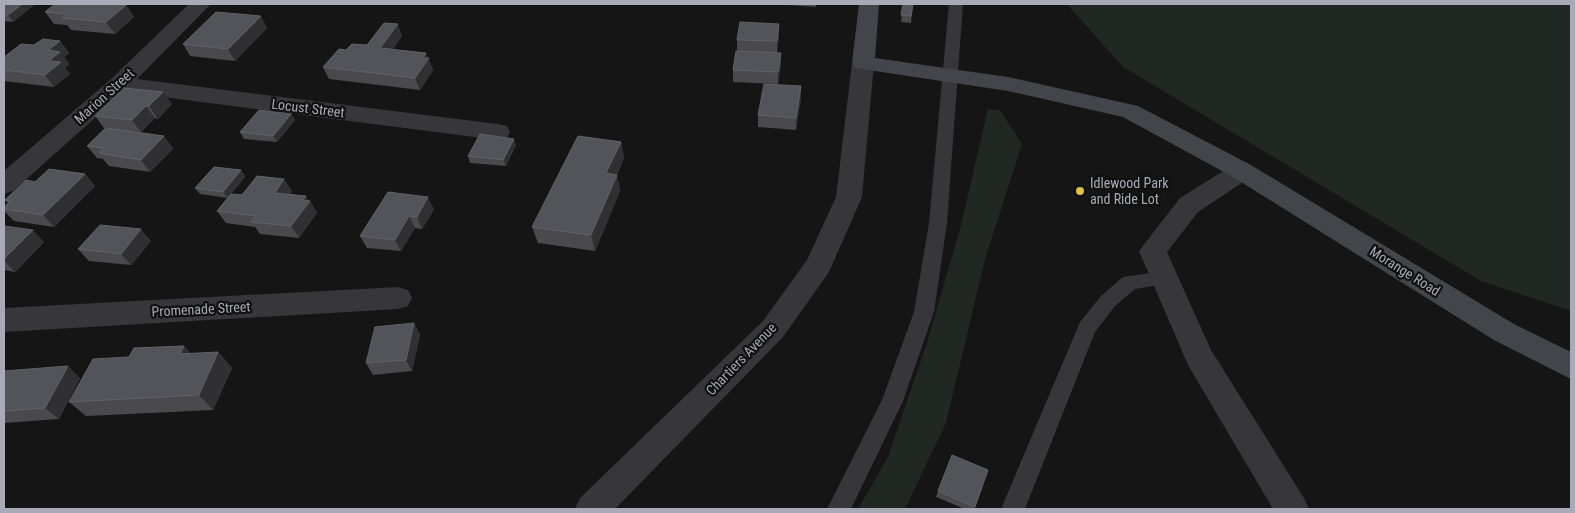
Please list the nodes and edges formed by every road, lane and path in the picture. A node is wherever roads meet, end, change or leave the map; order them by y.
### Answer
1 (201, 4) edge
2 (869, 4) edge
3 (956, 4) edge
4 (862, 63) junction
5 (119, 84) junction
6 (498, 132) dead end
7 (1242, 171) junction
8 (4, 185) edge
9 (1164, 278) junction
10 (398, 298) dead end
11 (4, 320) edge
12 (1571, 366) edge
13 (592, 509) edge
14 (840, 509) edge
15 (1013, 509) edge
16 (1292, 509) edge

1 - 5 street, Marion Street
2 - 4 street
3 - 14 lane
4 - 7 street, Morange Road
4 - 13 street, Chartiers Avenue
5 - 6 street, Locust Street
5 - 8 street, Marion Street
7 - 9 street
7 - 12 street, Morange Road
9 - 15 lane
9 - 16 street
10 - 11 street, Promenade Street

